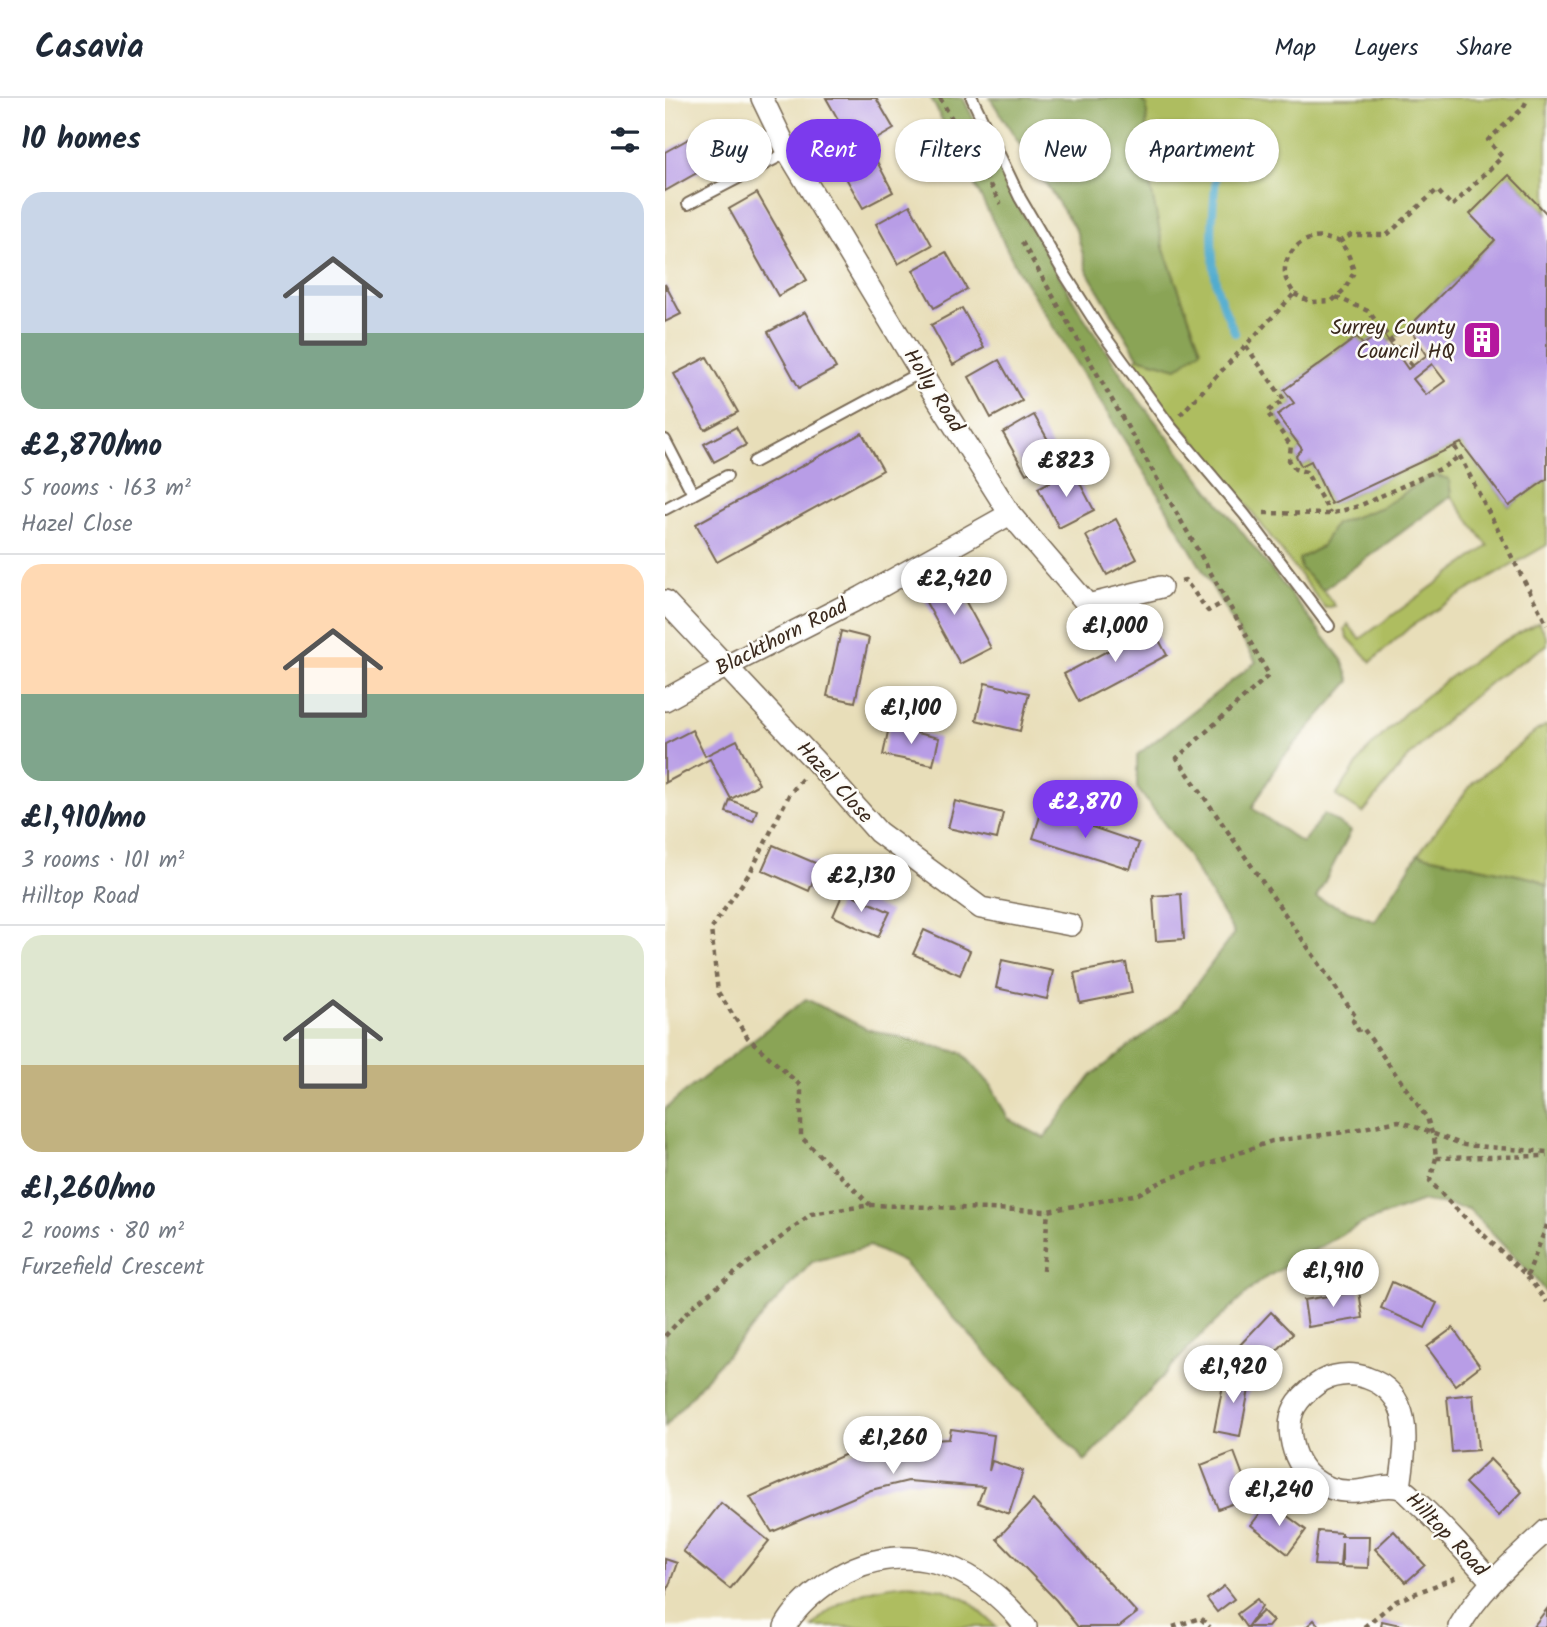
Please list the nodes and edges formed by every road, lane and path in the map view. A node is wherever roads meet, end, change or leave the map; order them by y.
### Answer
1 (762, 98) edge
2 (940, 98) edge
3 (972, 98) edge
4 (1528, 98) edge
5 (786, 148) edge
6 (786, 153) edge
7 (806, 182) edge
8 (688, 204) dead end
9 (1002, 206) dead end
10 (1022, 242) dead end
11 (1339, 242) junction
12 (1294, 294) junction
13 (1336, 296) junction
14 (1245, 346) junction
15 (1412, 366) dead end
16 (921, 372) junction
17 (1170, 426) junction
18 (665, 440) edge
19 (1455, 446) dead end
20 (1460, 456) junction
21 (754, 462) dead end
22 (727, 476) dead end
23 (693, 494) junction
24 (665, 509) edge
25 (1010, 514) junction
26 (1330, 514) junction
27 (1245, 515) junction
28 (1161, 587) joint
29 (665, 601) edge
30 (1227, 601) junction
31 (1547, 625) edge
32 (1329, 626) dead end
33 (725, 667) junction
34 (665, 701) edge
35 (816, 762) junction
36 (1071, 925) dead end
37 (1432, 1133) junction
38 (1547, 1154) edge
39 (1436, 1158) junction
40 (871, 1205) junction
41 (1048, 1211) junction
42 (1547, 1225) edge
43 (1043, 1271) dead end
44 (1527, 1276) junction
45 (1547, 1302) edge
46 (665, 1336) edge
47 (1400, 1488) junction
48 (1547, 1530) edge
49 (1492, 1582) junction
50 (785, 1627) edge
51 (1026, 1627) edge
52 (1173, 1627) edge
53 (1210, 1627) edge
54 (1364, 1627) edge
55 (1459, 1627) edge

1 - 5 street, Holly Road
2 - 9 path
3 - 17 lane
4 - 11 path
6 - 8 lane
7 - 16 street, Holly Road
10 - 30 path
11 - 12 path
11 - 13 path
12 - 13 path
12 - 14 path
13 - 15 path
14 - 17 path
14 - 26 path
16 - 21 lane
16 - 25 street, Holly Road
17 - 27 lane
18 - 23 lane
19 - 20 path
20 - 26 path
20 - 31 path
22 - 23 lane
23 - 24 lane
25 - 28 street, Holly Road
25 - 33 street, Blackthorn Road
26 - 27 path
27 - 32 lane
28 - 30 path
29 - 33 street, Hazel Close
30 - 37 path
33 - 34 street, Blackthorn Road
33 - 35 street, Hazel Close
35 - 36 street, Hazel Close
35 - 40 path
37 - 38 path
37 - 39 path
37 - 41 path
38 - 39 path
39 - 44 path
40 - 41 path
40 - 46 path
41 - 43 path
42 - 44 path
44 - 45 path
47 - 47 street, Hilltop Road
47 - 49 street, Hilltop Road
48 - 49 street
49 - 54 path
49 - 55 street
50 - 51 street
52 - 53 path

